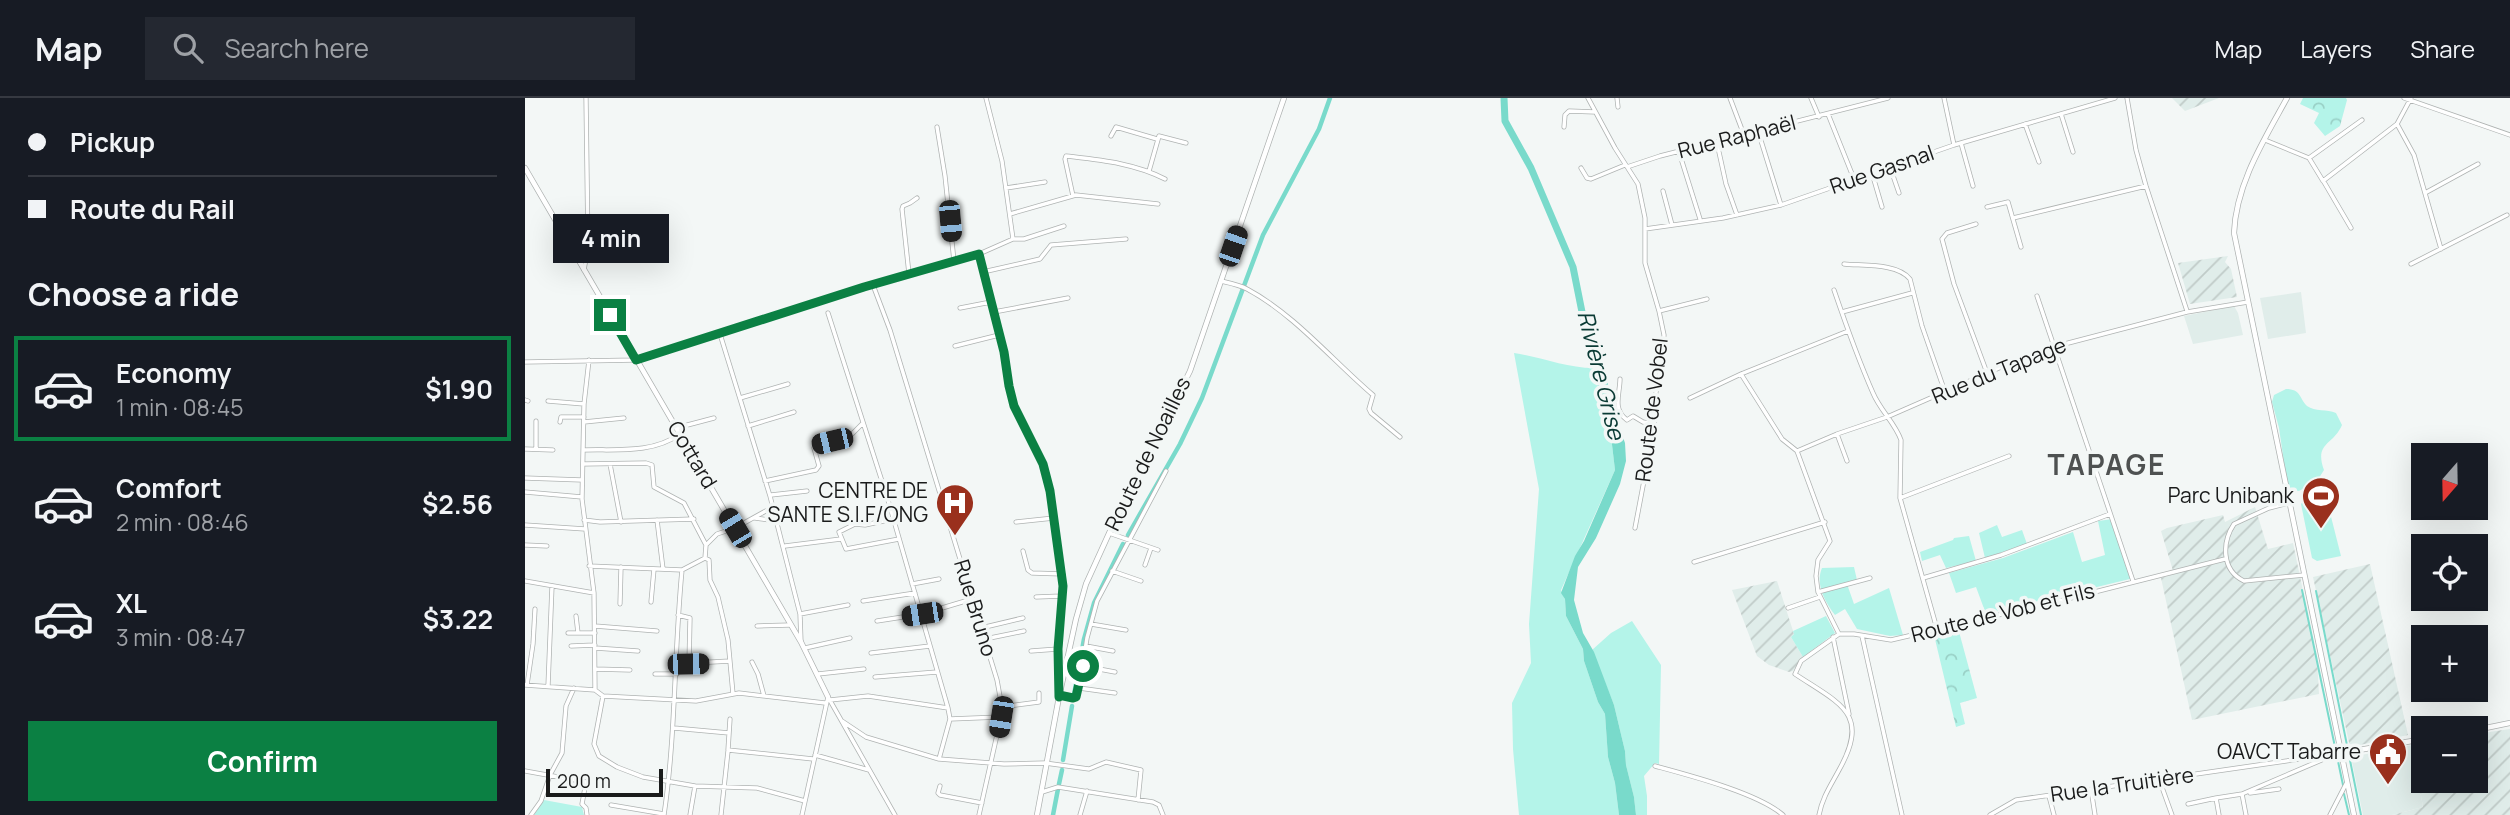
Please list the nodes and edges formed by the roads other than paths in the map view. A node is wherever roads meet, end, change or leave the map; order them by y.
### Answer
1 (586, 98) edge
2 (986, 98) edge
3 (1284, 98) edge
4 (1588, 98) edge
5 (1617, 98) edge
6 (1730, 98) edge
7 (1811, 98) edge
8 (1888, 98) edge
9 (1944, 98) edge
10 (2115, 98) edge
11 (2127, 98) edge
12 (2287, 98) edge
13 (2404, 98) edge
14 (2411, 99) edge
15 (1618, 107) dead end
16 (1595, 112) junction
17 (1828, 114) junction
18 (2061, 114) junction
19 (1819, 117) junction
20 (2361, 121) dead end
21 (2025, 124) junction
22 (2397, 124) junction
23 (937, 127) dead end
24 (1564, 127) dead end
25 (1758, 131) junction
26 (1744, 135) junction
27 (2510, 135) edge
28 (1111, 136) dead end
29 (1157, 139) junction
30 (2265, 139) junction
31 (1717, 142) junction
32 (1186, 143) dead end
33 (1961, 143) junction
34 (1954, 145) junction
35 (1679, 152) junction
36 (2073, 152) dead end
37 (2309, 158) junction
38 (2039, 162) dead end
39 (2478, 164) dead end
40 (1626, 166) junction
41 (1890, 167) junction
42 (525, 168) edge
43 (1581, 168) dead end
44 (1149, 171) junction
45 (1872, 173) junction
46 (1165, 179) dead end
47 (1854, 179) junction
48 (2323, 181) junction
49 (1045, 182) dead end
50 (1973, 186) dead end
51 (2146, 186) junction
52 (1006, 188) junction
53 (1663, 191) dead end
54 (1899, 193) dead end
55 (2424, 193) junction
56 (1073, 196) junction
57 (917, 198) dead end
58 (1158, 204) dead end
59 (1781, 205) junction
60 (1882, 207) dead end
61 (1987, 207) dead end
62 (1010, 214) junction
63 (1737, 215) junction
64 (2507, 215) dead end
65 (2013, 218) junction
66 (1700, 219) junction
67 (1976, 223) dead end
68 (1672, 225) junction
69 (1064, 226) dead end
70 (655, 228) dead end
71 (2351, 228) dead end
72 (1645, 229) junction
73 (587, 230) junction
74 (1013, 239) junction
75 (1126, 239) dead end
76 (2021, 247) dead end
77 (2441, 249) junction
78 (979, 254) junction
79 (954, 261) junction
80 (1844, 264) dead end
81 (2411, 264) dead end
82 (584, 270) junction
83 (983, 272) junction
84 (909, 274) junction
85 (1221, 281) junction
86 (873, 285) junction
87 (1834, 290) dead end
88 (1912, 293) junction
89 (2037, 296) dead end
90 (1068, 298) dead end
91 (1707, 299) dead end
92 (991, 302) junction
93 (2248, 302) junction
94 (960, 308) dead end
95 (1659, 311) junction
96 (994, 312) junction
97 (1842, 312) junction
98 (2187, 312) junction
99 (828, 313) dead end
100 (1848, 331) junction
101 (720, 334) junction
102 (999, 335) junction
103 (955, 346) dead end
104 (2053, 347) junction
105 (589, 360) junction
106 (636, 360) junction
107 (525, 362) edge
108 (1987, 373) junction
109 (1741, 374) junction
110 (1620, 379) dead end
111 (788, 384) dead end
112 (1945, 392) junction
113 (739, 398) junction
114 (1690, 398) dead end
115 (548, 401) dead end
116 (584, 404) junction
117 (794, 412) dead end
118 (1887, 417) junction
119 (624, 418) dead end
120 (714, 418) dead end
121 (584, 420) junction
122 (536, 421) dead end
123 (560, 422) dead end
124 (863, 423) junction
125 (1654, 424) junction
126 (748, 426) junction
127 (676, 428) junction
128 (680, 434) junction
129 (1837, 434) junction
130 (1401, 437) dead end
131 (525, 449) edge
132 (536, 449) junction
133 (553, 450) dead end
134 (583, 450) junction
135 (1797, 452) junction
136 (2009, 456) dead end
137 (1847, 461) dead end
138 (583, 464) junction
139 (610, 464) junction
140 (1166, 471) dead end
141 (525, 478) edge
142 (582, 480) junction
143 (765, 481) junction
144 (883, 485) junction
145 (807, 491) dead end
146 (525, 492) edge
147 (853, 494) dead end
148 (771, 496) junction
149 (582, 497) junction
150 (1900, 498) junction
151 (2289, 503) junction
152 (773, 507) junction
153 (2110, 514) junction
154 (755, 518) junction
155 (1054, 518) junction
156 (694, 519) junction
157 (893, 519) junction
158 (584, 520) junction
159 (657, 520) junction
160 (777, 521) junction
161 (621, 522) junction
162 (1016, 522) dead end
163 (1825, 522) junction
164 (525, 525) edge
165 (1635, 527) dead end
166 (735, 528) junction
167 (585, 529) junction
168 (1109, 533) junction
169 (842, 539) junction
170 (899, 539) junction
171 (1129, 541) junction
172 (525, 545) edge
173 (706, 545) junction
174 (547, 546) dead end
175 (784, 547) junction
176 (1151, 548) junction
177 (1158, 550) dead end
178 (1023, 551) dead end
179 (705, 558) junction
180 (2225, 559) junction
181 (1694, 562) dead end
182 (1145, 565) dead end
183 (589, 566) junction
184 (621, 567) junction
185 (654, 569) junction
186 (663, 569) junction
187 (683, 570) junction
188 (1112, 571) junction
189 (1063, 574) junction
190 (2304, 575) junction
191 (1870, 578) dead end
192 (1923, 578) junction
193 (939, 579) dead end
194 (2133, 580) junction
195 (525, 581) edge
196 (1141, 581) dead end
197 (912, 584) junction
198 (552, 586) junction
199 (1818, 592) junction
200 (594, 593) junction
201 (915, 593) junction
202 (1062, 596) junction
203 (1035, 597) dead end
204 (1820, 597) junction
205 (972, 599) junction
206 (863, 601) dead end
207 (651, 602) dead end
208 (620, 604) dead end
209 (848, 605) dead end
210 (1788, 608) dead end
211 (535, 609) dead end
212 (800, 614) junction
213 (922, 614) junction
214 (678, 615) junction
215 (576, 616) dead end
216 (1023, 618) dead end
217 (877, 621) dead end
218 (1090, 623) junction
219 (791, 625) junction
220 (595, 626) junction
221 (757, 626) dead end
222 (981, 628) junction
223 (1937, 629) junction
224 (1126, 630) dead end
225 (657, 631) dead end
226 (1024, 631) dead end
227 (568, 633) dead end
228 (578, 633) junction
229 (595, 633) junction
230 (1839, 634) junction
231 (1862, 636) junction
232 (1833, 637) junction
233 (850, 638) dead end
234 (985, 639) junction
235 (801, 642) junction
236 (571, 646) dead end
237 (930, 646) junction
238 (1086, 646) junction
239 (595, 647) junction
240 (805, 648) junction
241 (1058, 649) junction
242 (638, 651) dead end
243 (1031, 651) dead end
244 (1113, 651) dead end
245 (871, 653) dead end
246 (730, 661) junction
247 (752, 662) dead end
248 (676, 664) junction
249 (688, 664) junction
250 (1083, 666) junction
251 (595, 669) junction
252 (864, 669) dead end
253 (630, 670) dead end
254 (937, 672) junction
255 (1115, 672) dead end
256 (655, 674) dead end
257 (677, 674) junction
258 (818, 674) junction
259 (875, 677) dead end
260 (526, 685) edge
261 (548, 686) junction
262 (574, 688) junction
263 (1079, 688) junction
264 (596, 691) junction
265 (1039, 693) dead end
266 (1115, 693) dead end
267 (733, 694) junction
268 (603, 696) junction
269 (764, 696) junction
270 (1059, 696) junction
271 (828, 700) junction
272 (674, 701) junction
273 (1001, 707) junction
274 (948, 708) junction
275 (1001, 717) junction
276 (1849, 717) junction
277 (730, 719) dead end
278 (950, 719) junction
279 (842, 721) junction
280 (2510, 723) edge
281 (674, 728) junction
282 (2488, 728) edge
283 (729, 733) junction
284 (2411, 741) edge
285 (728, 750) junction
286 (2339, 754) junction
287 (814, 757) junction
288 (939, 759) junction
289 (990, 763) junction
290 (1045, 763) junction
291 (1655, 766) dead end
292 (525, 771) edge
293 (871, 771) junction
294 (550, 775) junction
295 (2159, 779) junction
296 (669, 782) junction
297 (2347, 782) junction
298 (695, 786) junction
299 (724, 786) junction
300 (940, 786) dead end
301 (2091, 789) junction
302 (2279, 789) dead end
303 (1087, 791) junction
304 (1042, 792) junction
305 (2242, 794) junction
306 (2049, 796) junction
307 (2216, 798) junction
308 (1138, 800) junction
309 (805, 801) junction
310 (982, 803) junction
311 (2187, 804) dead end
312 (611, 805) dead end
313 (664, 814) edge
314 (1993, 814) edge
315 (531, 815) edge
316 (587, 815) edge
317 (690, 815) edge
318 (721, 815) edge
319 (802, 815) edge
320 (895, 815) edge
321 (979, 815) edge
322 (1037, 815) edge
323 (1080, 815) edge
324 (1163, 815) edge
325 (1783, 815) edge
326 (1819, 815) edge
327 (1902, 815) edge
328 (2054, 815) edge
329 (2095, 815) edge
330 (2172, 815) edge
331 (2220, 815) edge
332 (2246, 815) edge
333 (2330, 815) edge
334 (2354, 815) edge

1 - 73 street
2 - 52 street
3 - 85 street, Route de Noailles
4 - 16 street, Route de Vobel
5 - 15 street
6 - 26 street
7 - 19 street
8 - 17 street, Rue Raphaël
9 - 34 street
10 - 18 street, Rue Gasnal
11 - 51 street
12 - 30 street
13 - 14 street
14 - 22 street
14 - 27 street
16 - 24 street
16 - 40 street, Route de Vobel
17 - 19 street, Rue Raphaël
17 - 47 street
18 - 21 street, Rue Gasnal
18 - 36 street
19 - 25 street, Rue Raphaël
20 - 37 street
21 - 33 street, Rue Gasnal
21 - 38 street
22 - 48 street
22 - 55 street
23 - 79 street
25 - 26 street, Rue Raphaël
25 - 59 street
26 - 31 street, Rue Raphaël
28 - 29 street
29 - 32 street
29 - 44 street
30 - 37 street
30 - 93 street
31 - 35 street, Rue Raphaël
31 - 63 street
33 - 34 street, Rue Gasnal
33 - 50 street
34 - 41 street, Rue Gasnal
35 - 40 street, Rue Raphaël
35 - 66 street
37 - 48 street
39 - 55 street
40 - 43 street, Rue Raphaël
40 - 72 street, Route de Vobel
41 - 45 street, Rue Gasnal
41 - 54 street
42 - 82 street, Cottard
44 - 46 street
44 - 56 street
45 - 47 street, Rue Gasnal
45 - 60 street
47 - 59 street, Rue Gasnal
48 - 71 street
49 - 52 street
51 - 65 street
51 - 98 street
52 - 62 street
53 - 68 street
55 - 77 street
56 - 58 street
56 - 62 street
57 - 84 street
59 - 63 street, Rue Gasnal
61 - 65 street
62 - 74 street
63 - 66 street, Rue Gasnal
64 - 77 street
65 - 76 street
66 - 68 street, Rue Gasnal
67 - 108 street
68 - 72 street, Rue Gasnal
69 - 74 street
70 - 73 street
72 - 95 street, Route de Vobel
73 - 82 street
74 - 78 street
75 - 83 street
77 - 81 street
78 - 79 street
78 - 83 street
79 - 84 street
80 - 88 street
82 - 106 street, Cottard
83 - 92 street
84 - 86 street
85 - 130 street
85 - 168 street, Route de Noailles
86 - 101 street
86 - 205 street, Rue Bruno
87 - 97 street
88 - 97 street
88 - 112 street
89 - 104 street
90 - 96 street
91 - 95 street
92 - 94 street
92 - 96 street
93 - 98 street, Rue du Tapage
93 - 151 street
95 - 125 street, Route de Vobel
96 - 102 street
97 - 100 street
98 - 104 street, Rue du Tapage
99 - 124 street
100 - 109 street
100 - 118 street
101 - 106 street
101 - 113 street
102 - 103 street
102 - 155 street
104 - 108 street, Rue du Tapage
104 - 153 street
105 - 106 street
105 - 107 street
105 - 116 street
106 - 127 street, Cottard
108 - 112 street, Rue du Tapage
109 - 114 street
109 - 135 street
110 - 125 street
111 - 113 street
112 - 118 street, Rue du Tapage
113 - 126 street
115 - 116 street
116 - 121 street
117 - 126 street
118 - 129 street, Rue du Tapage
118 - 150 street
119 - 121 street
120 - 127 street
121 - 123 street
121 - 134 street
122 - 132 street
124 - 143 street
124 - 144 street
125 - 165 street, Route de Vobel
126 - 143 street
127 - 128 street, Cottard
128 - 134 street
128 - 166 street, Cottard
129 - 135 street, Rue du Tapage
129 - 137 street
131 - 132 street
132 - 133 street
134 - 138 street
135 - 163 street
136 - 150 street
138 - 139 street
138 - 142 street
139 - 156 street
139 - 161 street
140 - 171 street
141 - 142 street
142 - 149 street
143 - 148 street
144 - 147 street
144 - 157 street
145 - 148 street
146 - 149 street
148 - 152 street
149 - 158 street
150 - 192 street
151 - 180 street
151 - 190 street
152 - 154 street
152 - 160 street
153 - 192 street
153 - 194 street
154 - 160 street
154 - 166 street
155 - 162 street
155 - 189 street
156 - 159 street
156 - 173 street
157 - 169 street
157 - 170 street
158 - 161 street
158 - 167 street
159 - 161 street
159 - 186 street
160 - 175 street
163 - 181 street
163 - 199 street
164 - 167 street
166 - 173 street
166 - 219 street, Cottard
167 - 183 street
168 - 171 street
168 - 270 street, Route de Noailles
169 - 170 street
169 - 175 street
170 - 197 street
171 - 176 street
171 - 188 street
172 - 174 street
173 - 179 street
175 - 212 street
176 - 177 street
176 - 182 street
178 - 189 street
179 - 187 street
179 - 246 street
180 - 190 street
180 - 194 street, Route de Vob et Fils
183 - 184 street
183 - 200 street
184 - 185 street
184 - 208 street
185 - 186 street
185 - 207 street
186 - 187 street
187 - 214 street
188 - 196 street
188 - 218 street
189 - 202 street
190 - 286 street
191 - 199 street
192 - 223 street
193 - 197 street
194 - 223 street, Route de Vob et Fils
195 - 198 street
197 - 201 street
198 - 200 street
198 - 261 street
199 - 204 street
200 - 220 street
201 - 206 street
201 - 213 street
202 - 203 street
202 - 241 street
204 - 210 street
204 - 230 street
205 - 213 street
205 - 222 street, Rue Bruno
209 - 212 street
211 - 260 street
212 - 235 street
213 - 217 street
213 - 237 street
214 - 248 street
214 - 249 street
215 - 228 street
216 - 222 street
218 - 224 street
218 - 238 street
219 - 221 street
219 - 235 street, Cottard
220 - 225 street
220 - 229 street
222 - 234 street, Rue Bruno
223 - 231 street, Route de Vob et Fils
226 - 234 street
227 - 228 street
228 - 229 street
229 - 239 street
230 - 231 street, Route de Vob et Fils
230 - 232 street
231 - 327 street
232 - 276 street
232 - 276 street
233 - 240 street
234 - 273 street, Rue Bruno
235 - 240 street, Cottard
236 - 239 street
237 - 245 street
237 - 254 street
238 - 244 street
238 - 250 street
239 - 242 street
239 - 251 street
240 - 258 street, Cottard
241 - 243 street
241 - 270 street
246 - 249 street
246 - 267 street
247 - 269 street
248 - 249 street
248 - 257 street
250 - 255 street
250 - 263 street
251 - 253 street
251 - 264 street
252 - 258 street
254 - 259 street
254 - 274 street
256 - 257 street
257 - 272 street
258 - 271 street, Cottard
260 - 261 street
261 - 262 street
262 - 264 street
262 - 294 street
263 - 266 street
263 - 270 street
264 - 268 street
265 - 273 street
267 - 269 street
267 - 272 street
268 - 272 street
268 - 296 street
269 - 271 street
270 - 290 street, Route de Noailles
271 - 274 street
271 - 279 street
271 - 287 street
272 - 281 street
273 - 275 street, Rue Bruno
274 - 278 street
275 - 278 street
275 - 289 street, Rue Bruno
276 - 326 street
277 - 283 street
278 - 288 street
279 - 288 street
279 - 293 street
280 - 282 street
281 - 283 street
281 - 296 street
283 - 285 street
284 - 286 street
285 - 287 street
285 - 299 street
286 - 295 street, Rue la Truitière
286 - 297 street
286 - 305 street
287 - 293 street
287 - 309 street
288 - 289 street
289 - 290 street
289 - 310 street, Rue Bruno
290 - 304 street, Route de Noailles
290 - 308 street
291 - 325 street
292 - 294 street
293 - 320 street
294 - 315 street
294 - 316 street
295 - 301 street, Rue la Truitière
295 - 330 street
296 - 298 street
296 - 313 street
297 - 333 street
297 - 334 street
298 - 299 street
298 - 317 street
299 - 309 street
299 - 318 street
300 - 310 street
301 - 306 street, Rue la Truitière
301 - 329 street
302 - 305 street
303 - 304 street
303 - 308 street
303 - 323 street
304 - 322 street, Route de Noailles
305 - 307 street
305 - 332 street
306 - 314 street, Rue la Truitière
306 - 328 street
307 - 311 street
307 - 331 street
308 - 324 street
309 - 319 street
310 - 321 street, Rue Bruno
312 - 313 street

